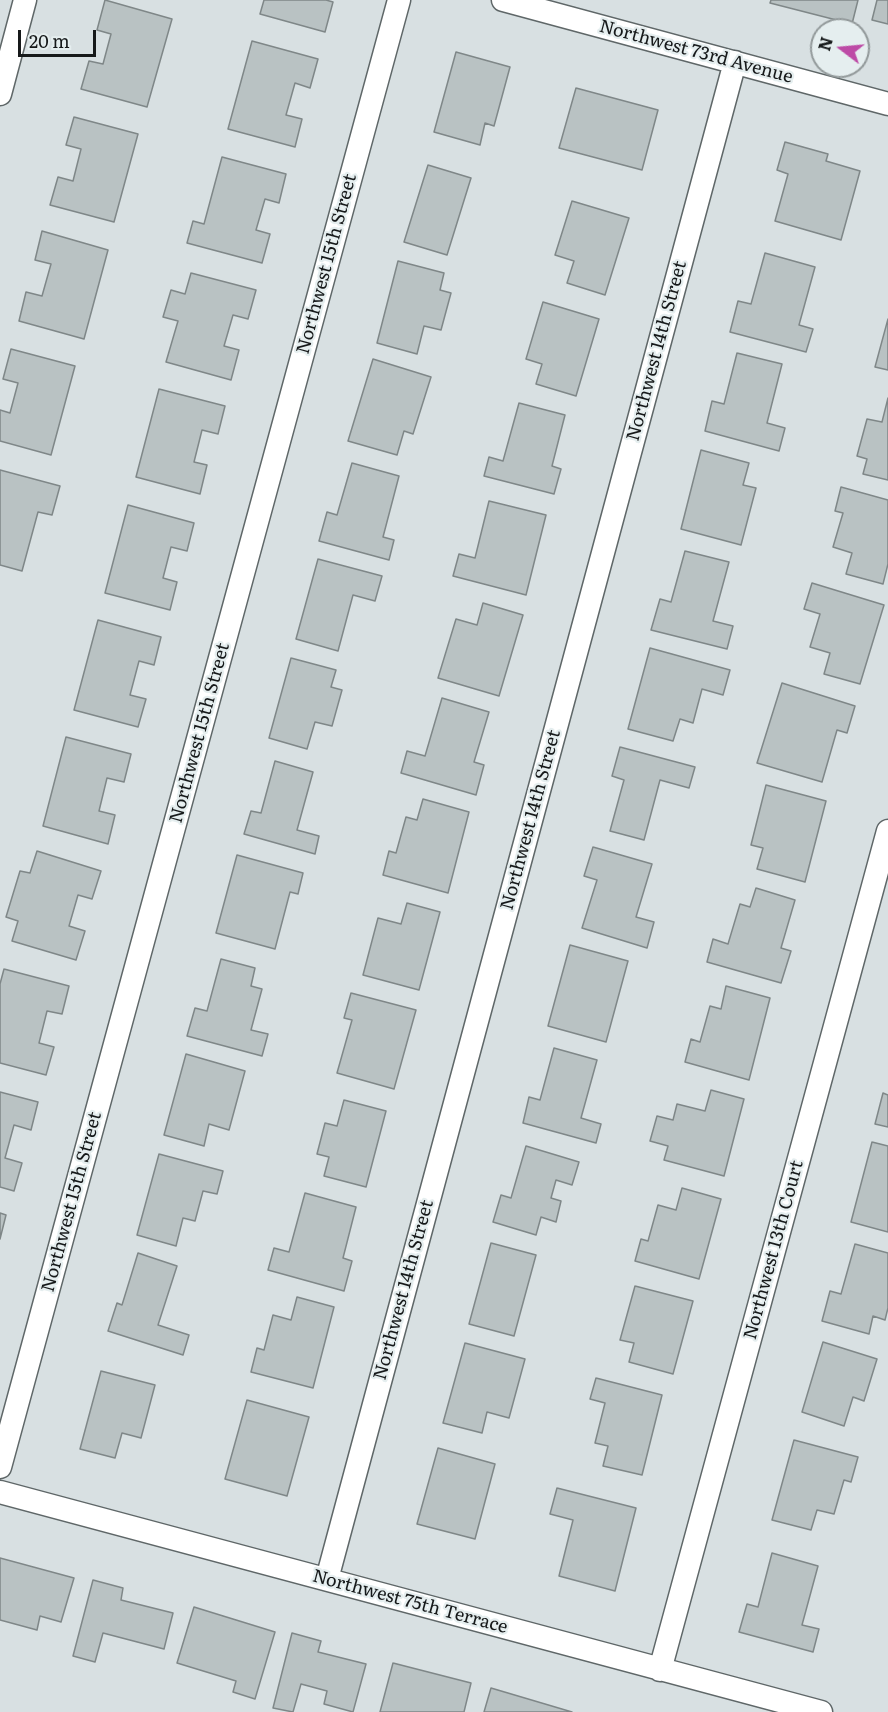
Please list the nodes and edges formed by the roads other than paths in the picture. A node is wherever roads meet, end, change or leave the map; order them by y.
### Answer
1 (25, 0) edge
2 (399, 0) edge
3 (503, 0) edge
4 (735, 62) junction
5 (0, 94) edge
6 (888, 105) edge
7 (888, 831) edge
8 (0, 1467) edge
9 (0, 1492) edge
10 (327, 1579) junction
11 (660, 1670) junction
12 (821, 1712) edge

1 - 5 street
2 - 8 street, Northwest 15th Street
3 - 4 street, Northwest 73rd Avenue
4 - 6 street, Northwest 73rd Avenue
4 - 10 street, Northwest 14th Street
7 - 11 street, Northwest 13th Court
9 - 10 street, Northwest 75th Terrace
10 - 11 street, Northwest 75th Terrace
11 - 12 street, Northwest 75th Terrace

